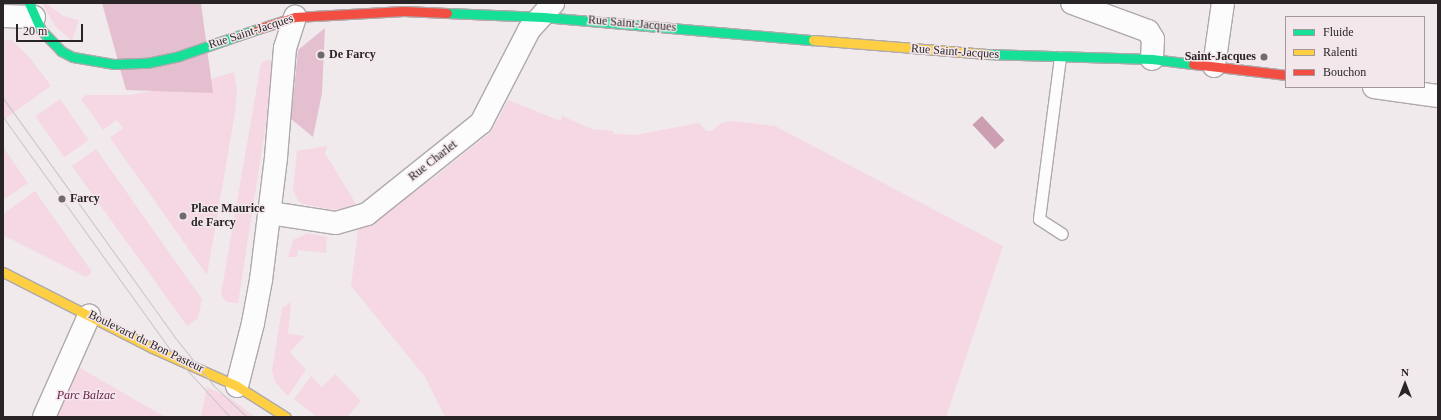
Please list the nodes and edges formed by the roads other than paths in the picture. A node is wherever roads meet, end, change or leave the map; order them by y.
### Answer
1 (1072, 3) edge
2 (1223, 3) edge
3 (32, 10) edge
4 (548, 10) edge
5 (3, 16) edge
6 (294, 17) junction
7 (1060, 57) junction
8 (1152, 59) junction
9 (1214, 66) junction
10 (1285, 75) edge
11 (1381, 88) edge
12 (1438, 96) edge
13 (270, 213) junction
14 (1062, 234) dead end
15 (3, 272) edge
16 (89, 316) junction
17 (237, 386) junction
18 (44, 417) edge
19 (286, 417) edge

1 - 8 street
2 - 9 street
3 - 5 street, Rue Saint-Jacques
3 - 6 street, Rue Saint-Jacques
4 - 6 street, Rue Saint-Jacques
4 - 7 street, Rue Saint-Jacques
4 - 13 street, Rue Charlet
6 - 13 street
7 - 8 street, Rue Saint-Jacques
7 - 14 lane
8 - 9 street, Rue Saint-Jacques
9 - 10 street, Rue Saint-Jacques
11 - 12 street
13 - 17 street
15 - 16 street, Boulevard du Bon Pasteur
16 - 17 street, Boulevard du Bon Pasteur
16 - 18 street
17 - 19 street, Boulevard du Bon Pasteur

